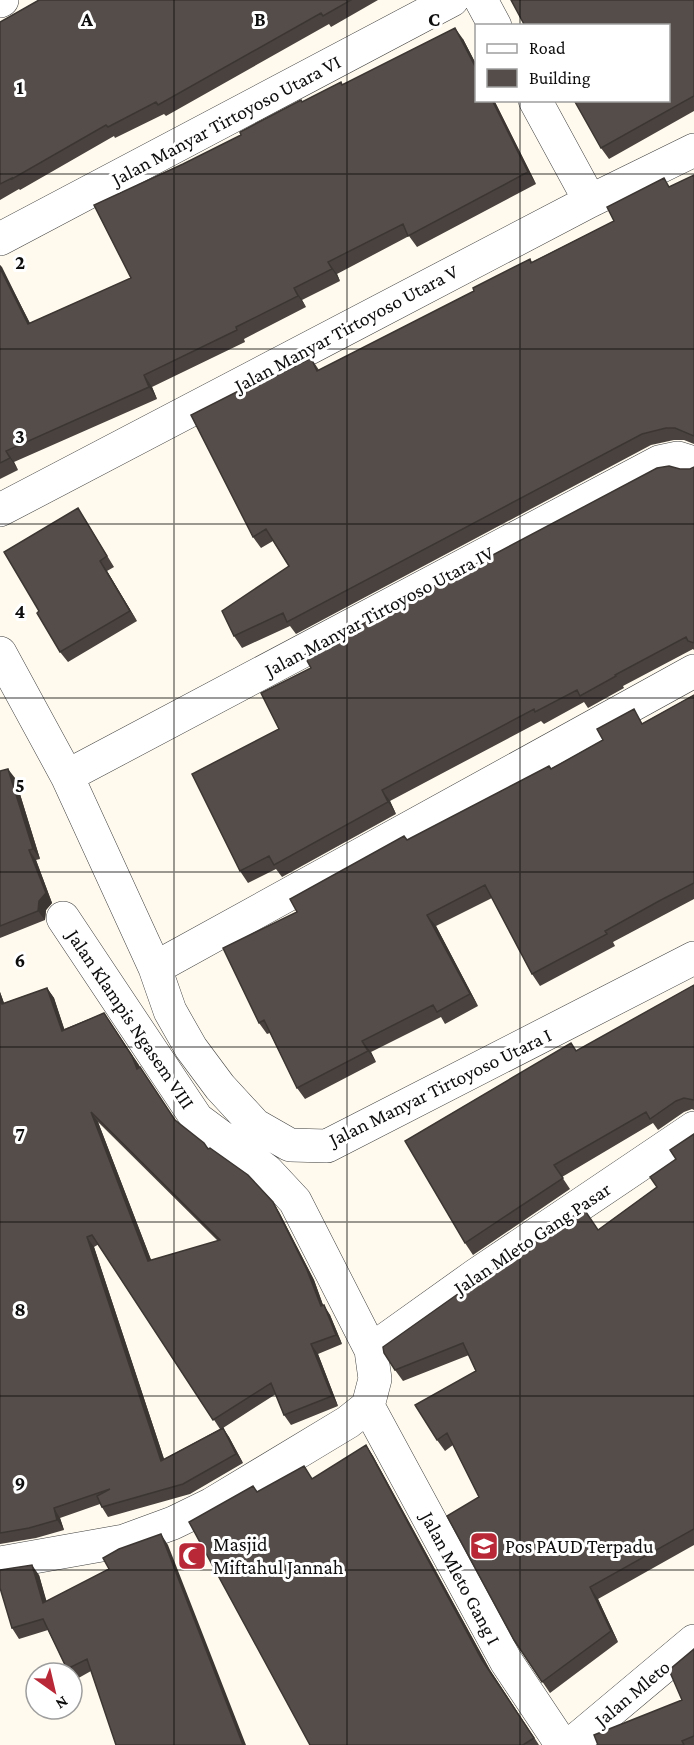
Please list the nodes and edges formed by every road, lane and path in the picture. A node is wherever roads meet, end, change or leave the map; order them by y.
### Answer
1 (452, 0) edge
2 (481, 0) edge
3 (494, 24) edge
4 (537, 102) edge
5 (694, 150) edge
6 (590, 201) junction
7 (0, 239) edge
8 (694, 463) edge
9 (0, 510) edge
10 (0, 653) edge
11 (694, 672) edge
12 (67, 776) junction
13 (63, 918) dead end
14 (694, 958) edge
15 (155, 969) junction
16 (694, 1128) edge
17 (371, 1350) junction
18 (368, 1406) junction
19 (0, 1563) edge
20 (694, 1641) edge
21 (562, 1745) edge
22 (570, 1745) edge

1 - 7 street, Jalan Manyar Tirtoyoso Utara VI
2 - 3 street
4 - 6 street
5 - 6 street, Jalan Manyar Tirtoyoso Utara V
6 - 9 street, Jalan Manyar Tirtoyoso Utara V
8 - 12 street, Jalan Manyar Tirtoyoso Utara IV
10 - 12 street, Jalan Manyar Tirtoyoso Utara I
11 - 15 street
12 - 15 street, Jalan Manyar Tirtoyoso Utara I
13 - 17 street, Jalan Klampis Ngasem VIII
14 - 15 street, Jalan Manyar Tirtoyoso Utara I
16 - 17 street, Jalan Mleto Gang Pasar
17 - 18 street, Jalan Klampis Ngasem VIII
18 - 19 street
18 - 21 street, Jalan Mleto Gang I
20 - 22 street, Jalan Mleto

